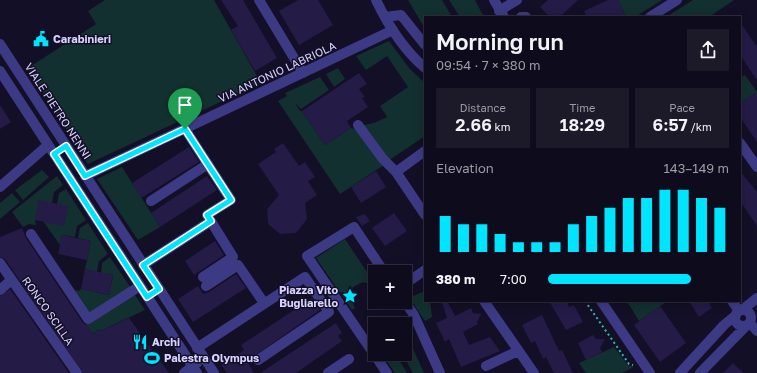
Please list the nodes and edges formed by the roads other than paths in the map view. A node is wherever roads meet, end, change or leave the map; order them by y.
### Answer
1 (259, 0) edge
2 (376, 0) edge
3 (494, 0) edge
4 (517, 0) edge
5 (677, 0) edge
6 (502, 14) edge
7 (653, 16) edge
8 (385, 17) junction
9 (393, 30) junction
10 (0, 44) edge
11 (424, 44) edge
12 (424, 67) edge
13 (0, 71) edge
14 (303, 73) junction
15 (358, 125) dead end
16 (54, 127) junction
17 (185, 129) junction
18 (42, 135) junction
19 (741, 144) edge
20 (66, 146) junction
21 (51, 150) junction
22 (424, 152) edge
23 (208, 164) junction
24 (757, 167) edge
25 (396, 172) junction
26 (85, 176) junction
27 (0, 187) edge
28 (151, 201) dead end
29 (424, 214) edge
30 (211, 221) junction
31 (31, 234) dead end
32 (0, 263) edge
33 (143, 265) junction
34 (379, 265) edge
35 (424, 271) edge
36 (412, 279) edge
37 (11, 280) junction
38 (140, 286) junction
39 (159, 289) junction
40 (0, 290) edge
41 (147, 297) junction
42 (757, 298) edge
43 (485, 302) edge
44 (602, 302) edge
45 (733, 302) edge
46 (264, 303) junction
47 (410, 309) edge
48 (739, 312) junction
49 (751, 322) edge
50 (757, 332) edge
51 (197, 348) junction
52 (518, 351) junction
53 (204, 358) junction
54 (350, 359) dead end
55 (258, 360) dead end
56 (486, 366) dead end
57 (195, 370) edge
58 (77, 373) edge
59 (184, 373) edge
60 (214, 373) edge
61 (328, 373) edge
62 (387, 373) edge
63 (440, 373) edge
64 (534, 373) edge
65 (650, 373) edge
66 (680, 373) edge
67 (700, 373) edge

1 - 14 street
2 - 8 street
3 - 6 street
4 - 6 street
5 - 7 street
8 - 9 street
8 - 11 street
9 - 12 street
9 - 14 street, VIA ANTONIO LABRIOLA
10 - 16 street, VIALE PIETRO NENNI
13 - 18 street
14 - 17 street, VIA ANTONIO LABRIOLA
15 - 25 street
16 - 18 street
16 - 20 street, VIALE PIETRO NENNI
17 - 23 street
17 - 26 street, VIA ANTONIO LABRIOLA
18 - 21 street
19 - 24 street
20 - 21 street
20 - 26 street, VIALE PIETRO NENNI
21 - 27 street
21 - 38 street
22 - 25 street
23 - 28 street
23 - 30 street
25 - 29 street
26 - 33 street, VIALE PIETRO NENNI
30 - 33 street
30 - 46 street
31 - 38 street
32 - 37 street, RONCO SCILLA
33 - 39 street, VIALE PIETRO NENNI
34 - 62 street
35 - 36 street
37 - 40 street
37 - 58 street, RONCO SCILLA
38 - 41 street
39 - 41 street
39 - 51 street, VIALE PIETRO NENNI
41 - 57 street
42 - 48 street
43 - 52 street
44 - 65 street
45 - 48 street
46 - 51 street
46 - 55 street
47 - 63 street
48 - 49 street
48 - 66 street
49 - 50 street
49 - 67 street
51 - 53 street, VIALE PIETRO NENNI
52 - 56 street
52 - 64 street
53 - 57 street
53 - 60 street, VIALE PIETRO NENNI
54 - 61 street
57 - 59 street

